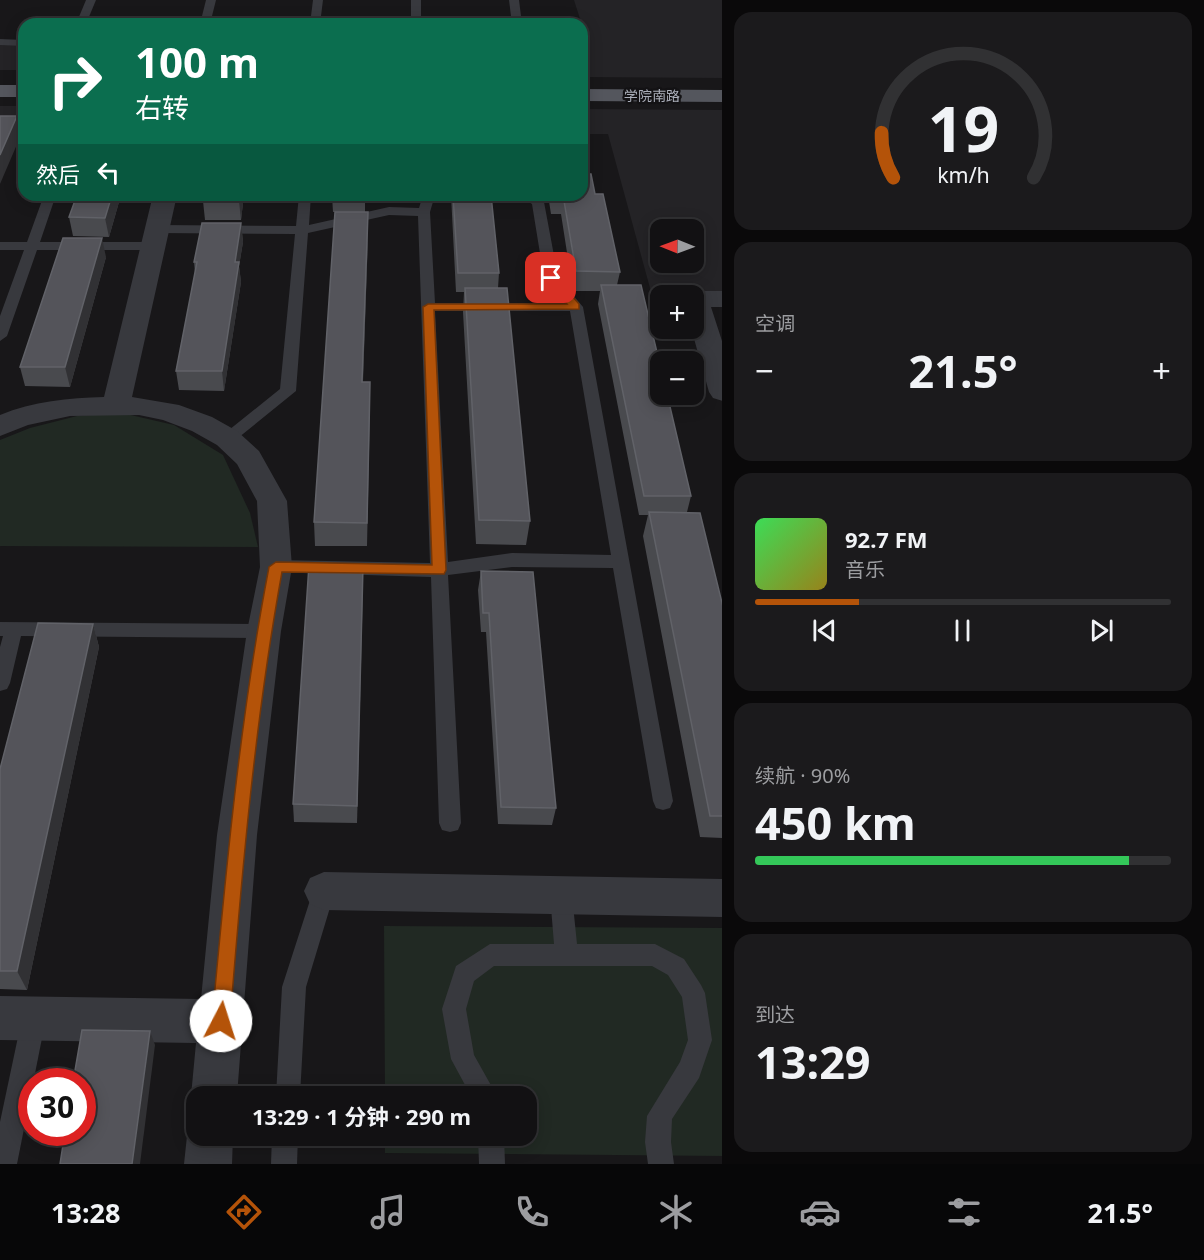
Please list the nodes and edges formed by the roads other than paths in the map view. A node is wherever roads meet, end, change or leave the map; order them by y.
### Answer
1 (91, 0) edge
2 (211, 0) edge
3 (318, 0) edge
4 (416, 0) edge
5 (514, 0) edge
6 (84, 18) edge
7 (206, 18) edge
8 (316, 18) edge
9 (416, 18) edge
10 (516, 18) edge
11 (0, 42) edge
12 (18, 43) edge
13 (0, 91) edge
14 (18, 91) edge
15 (588, 95) edge
16 (722, 96) edge
17 (48, 201) edge
18 (164, 201) edge
19 (304, 201) edge
20 (536, 201) edge
21 (427, 203) edge
22 (302, 230) junction
23 (155, 237) junction
24 (0, 246) edge
25 (32, 246) junction
26 (722, 299) edge
27 (428, 307) junction
28 (576, 307) junction
29 (0, 336) edge
30 (722, 389) edge
31 (116, 405) junction
32 (0, 426) edge
33 (227, 438) junction
34 (620, 562) junction
35 (276, 567) junction
36 (439, 570) junction
37 (7, 629) edge
38 (264, 631) junction
39 (0, 682) edge
40 (663, 801) dead end
41 (450, 823) dead end
42 (324, 891) joint
43 (561, 895) junction
44 (722, 898) edge
45 (566, 955) junction
46 (17, 1018) edge
47 (221, 1021) junction
48 (215, 1086) edge
49 (289, 1086) edge
50 (479, 1086) edge
51 (209, 1146) edge
52 (285, 1146) edge
53 (491, 1146) edge
54 (4, 1164) edge
55 (208, 1164) edge
56 (284, 1164) edge
57 (492, 1164) edge
58 (661, 1164) edge

1 - 6 lane
2 - 7 lane
3 - 8 lane
4 - 9 lane
5 - 10 lane
11 - 12 lane
13 - 14 main road
15 - 16 main road, 学院南路
17 - 25 lane
18 - 23 street
19 - 22 lane
20 - 28 lane
21 - 22 lane
21 - 27 lane
22 - 23 lane
22 - 33 lane
23 - 25 lane
23 - 31 street
24 - 25 lane
25 - 29 lane
26 - 30 street
27 - 28 lane
27 - 36 lane
28 - 34 lane
31 - 32 street
31 - 33 street
33 - 35 street
34 - 36 lane
34 - 40 lane
35 - 36 lane
35 - 38 street
36 - 41 lane
37 - 38 lane
37 - 39 lane
38 - 47 street
42 - 43 street
42 - 49 lane
43 - 44 street
43 - 45 lane
45 - 50 lane
45 - 58 lane
46 - 47 street
46 - 54 lane
47 - 48 street
51 - 55 street
52 - 56 lane
53 - 57 lane

